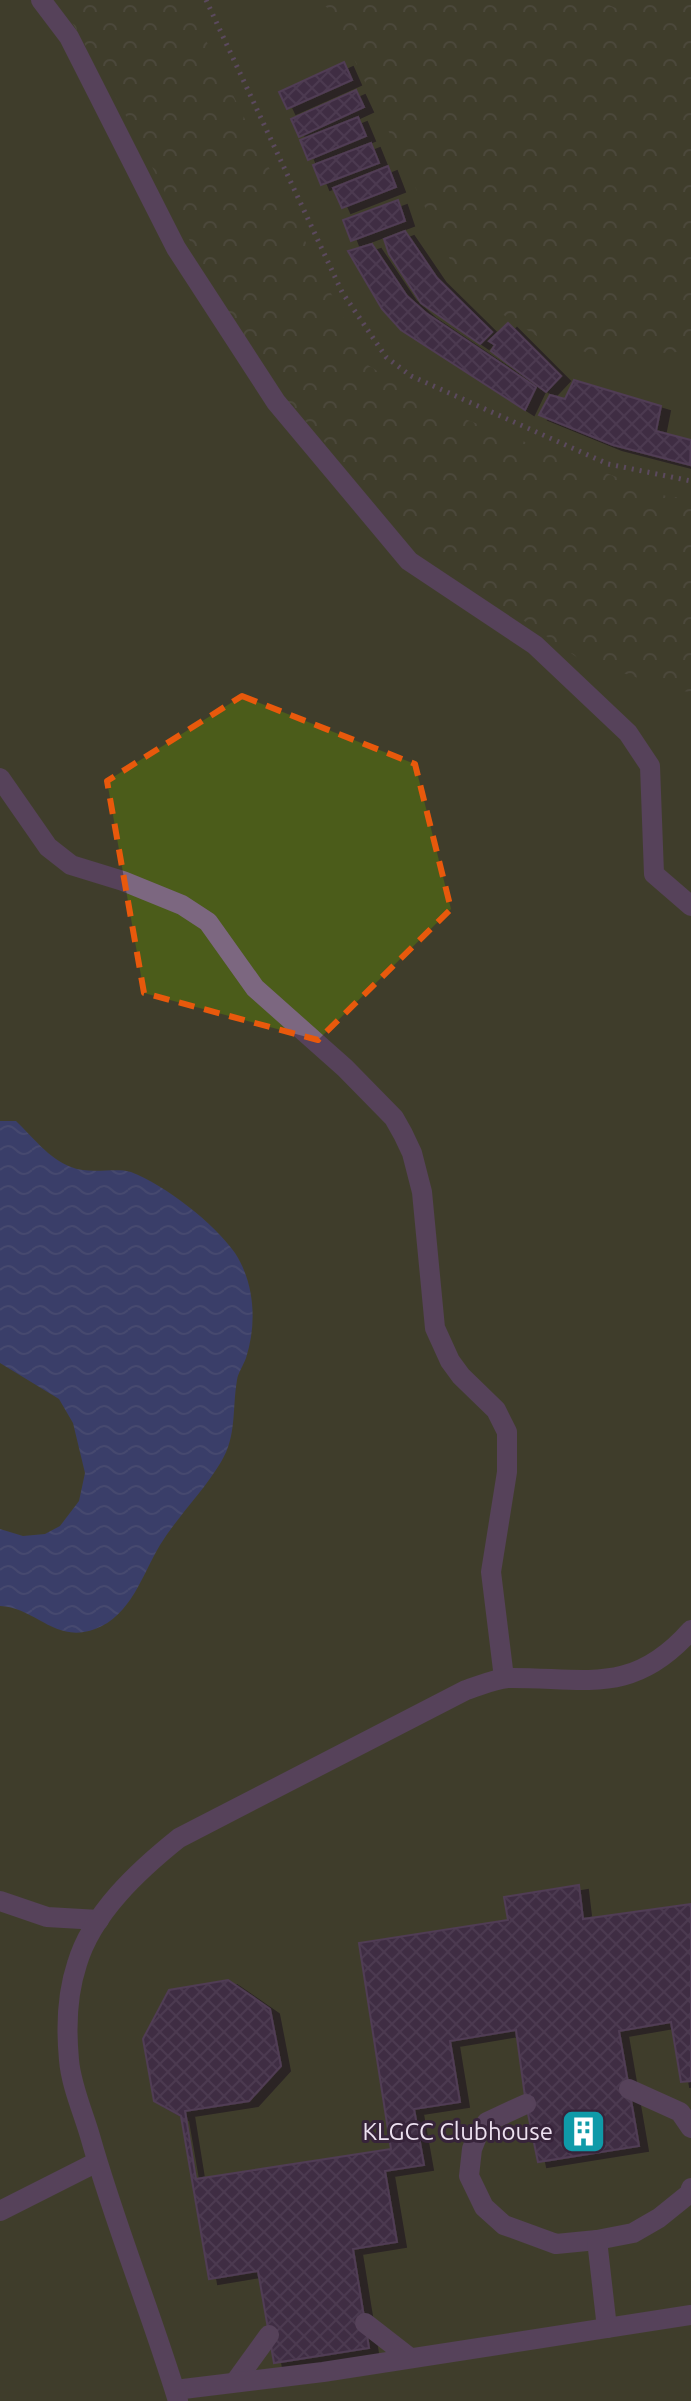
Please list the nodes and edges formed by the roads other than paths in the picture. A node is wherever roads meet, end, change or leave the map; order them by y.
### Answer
1 (41, 0) edge
2 (0, 778) edge
3 (691, 906) edge
4 (691, 1630) edge
5 (504, 1678) junction
6 (0, 1901) edge
7 (99, 1920) junction
8 (629, 2089) dead end
9 (526, 2104) dead end
10 (691, 2128) edge
11 (97, 2162) junction
12 (691, 2188) edge
13 (0, 2211) edge
14 (597, 2240) junction
15 (691, 2315) edge
16 (365, 2323) dead end
17 (607, 2328) junction
18 (269, 2335) dead end
19 (410, 2358) junction
20 (235, 2382) junction
21 (177, 2396) edge

1 - 3 lane
2 - 5 lane
4 - 5 lane
5 - 7 lane
6 - 7 lane
7 - 11 lane
8 - 10 lane
9 - 14 lane
11 - 13 lane
11 - 21 lane
12 - 14 lane
14 - 17 lane
15 - 17 lane
16 - 19 lane
17 - 19 lane
18 - 20 lane
19 - 20 lane
20 - 21 lane

